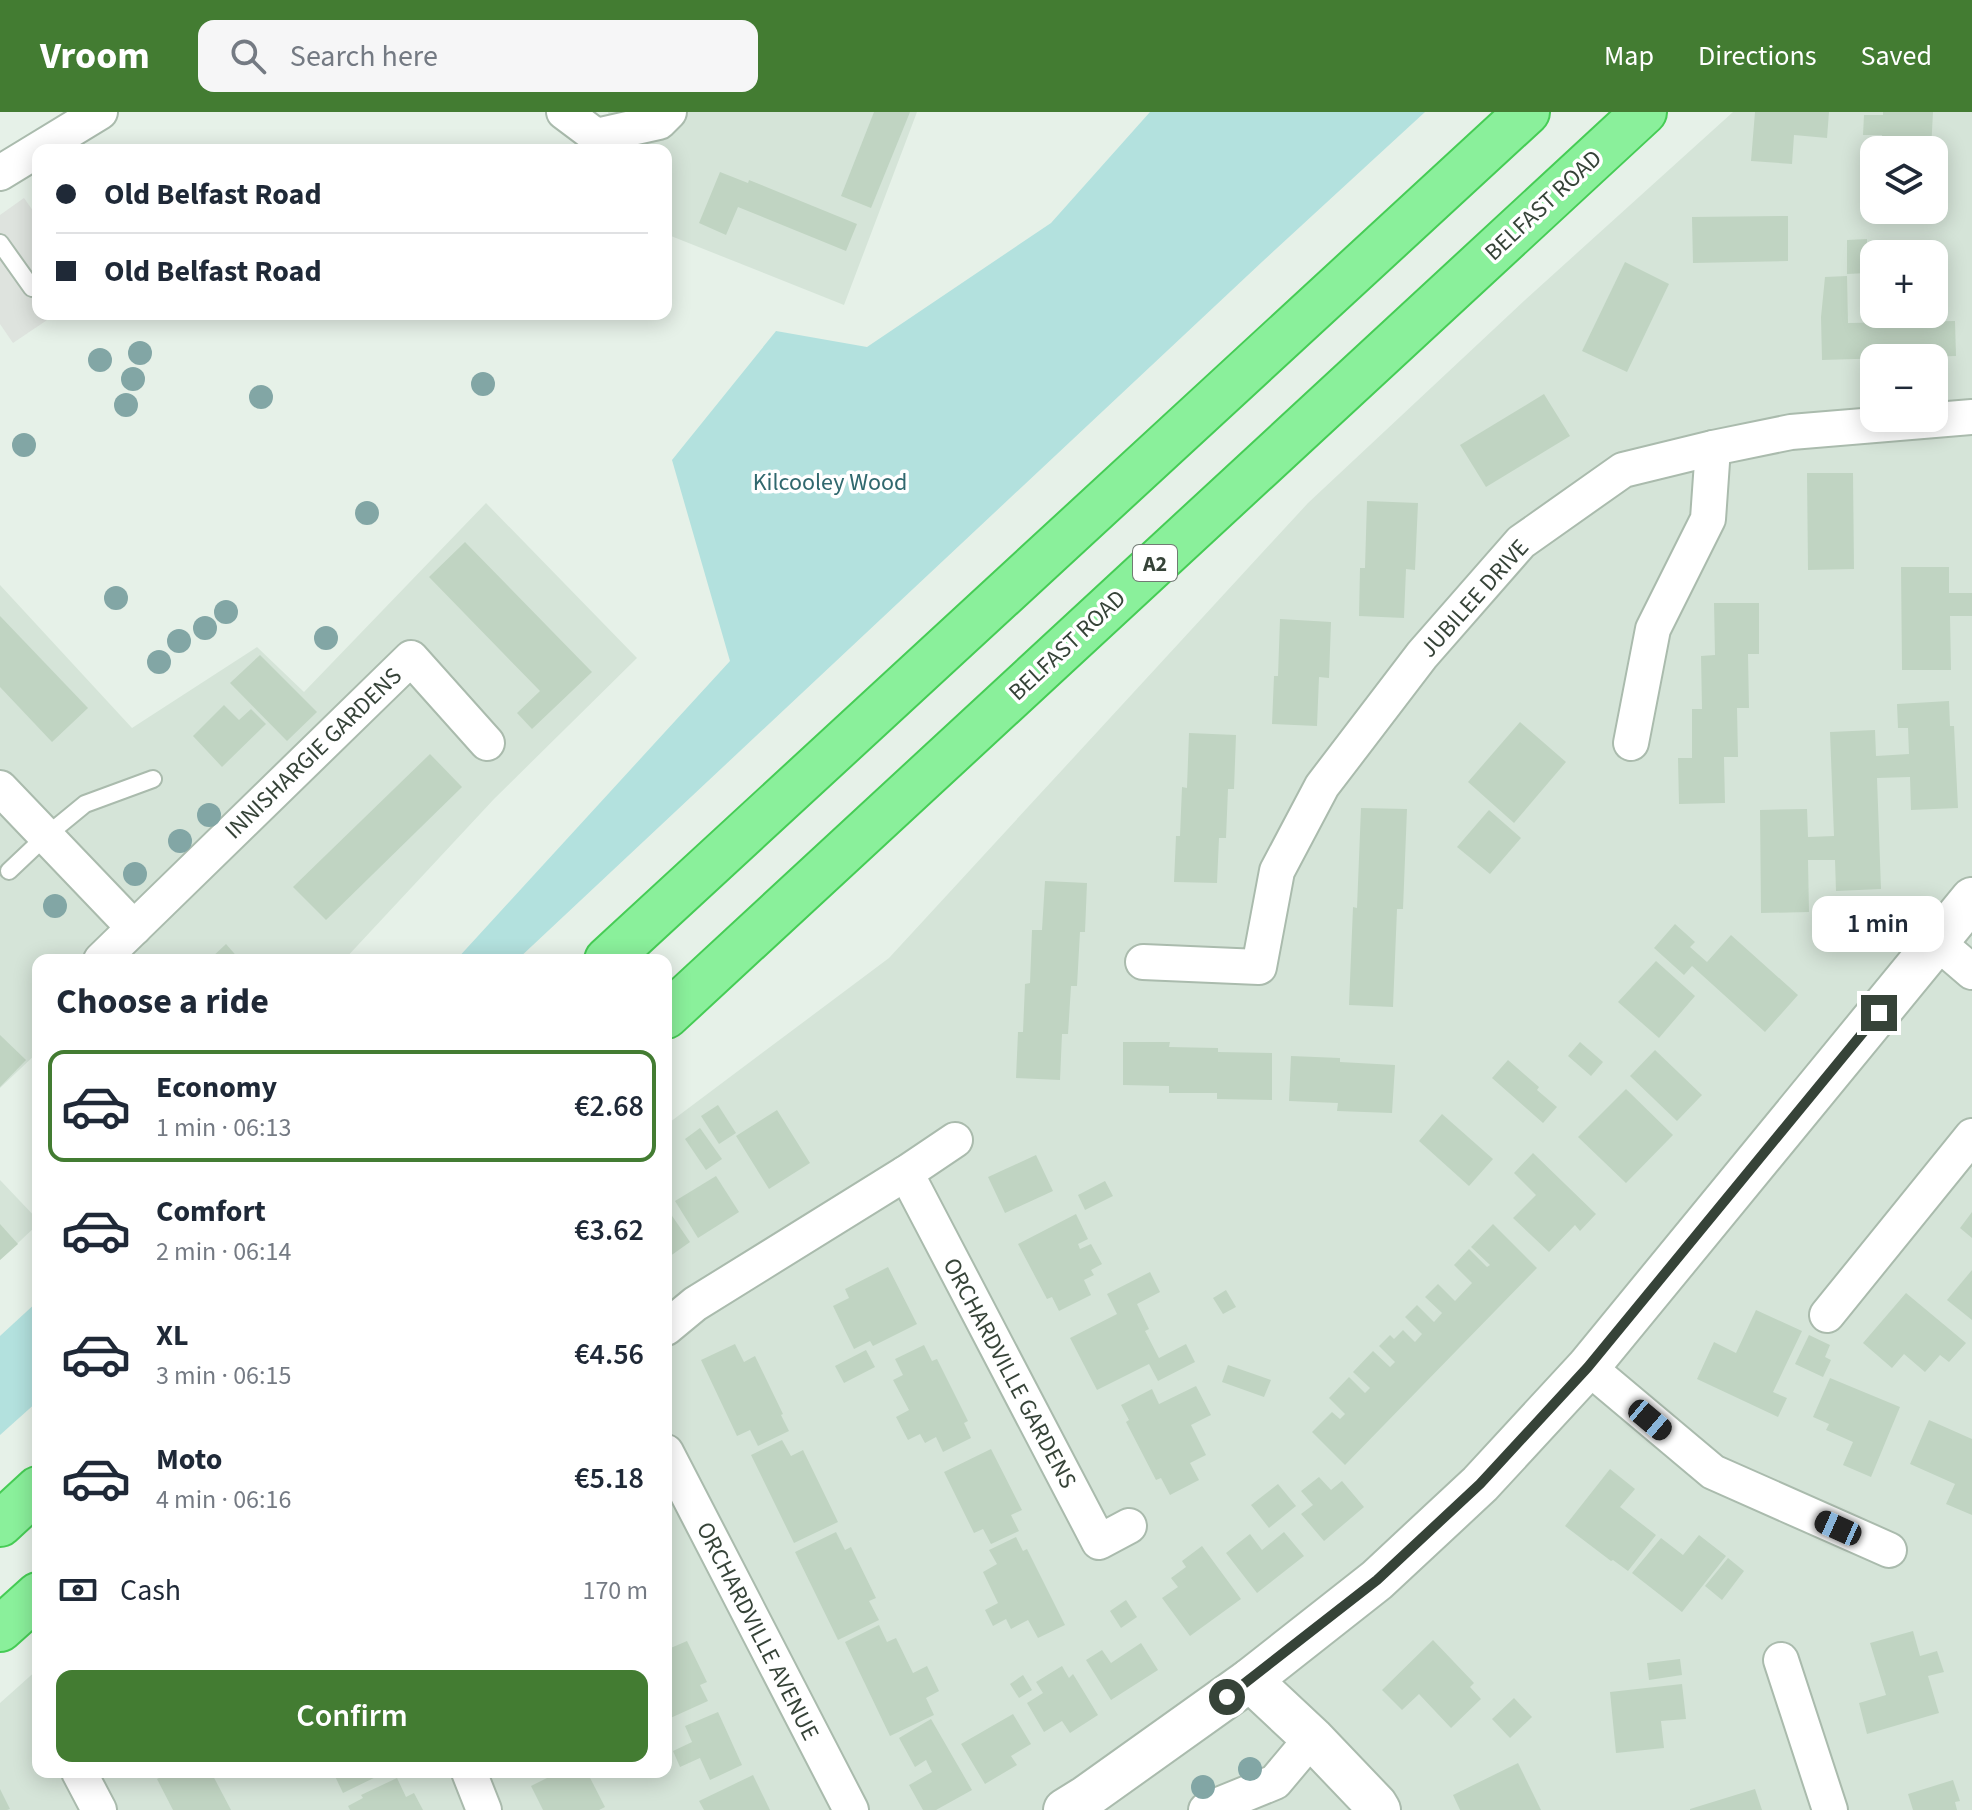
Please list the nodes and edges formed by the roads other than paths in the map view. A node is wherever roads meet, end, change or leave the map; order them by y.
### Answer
1 (100, 112) edge
2 (564, 112) edge
3 (669, 112) edge
4 (1527, 112) edge
5 (1644, 112) edge
6 (48, 144) edge
7 (32, 153) edge
8 (0, 173) edge
9 (0, 243) edge
10 (32, 288) dead end
11 (1972, 417) edge
12 (1713, 448) junction
13 (487, 743) dead end
14 (1631, 743) dead end
15 (153, 779) dead end
16 (0, 788) edge
17 (46, 836) junction
18 (9, 871) dead end
19 (1972, 899) edge
20 (134, 928) junction
21 (1937, 942) junction
22 (107, 954) edge
23 (613, 954) edge
24 (1143, 962) dead end
25 (1972, 972) edge
26 (672, 1010) edge
27 (1972, 1136) edge
28 (955, 1140) dead end
29 (906, 1173) junction
30 (1827, 1315) dead end
31 (672, 1323) edge
32 (1588, 1367) junction
33 (672, 1464) edge
34 (32, 1495) edge
35 (0, 1524) edge
36 (1129, 1526) dead end
37 (1889, 1550) dead end
38 (32, 1600) edge
39 (0, 1629) edge
40 (1781, 1660) dead end
41 (1250, 1680) junction
42 (1312, 1738) junction
43 (82, 1778) edge
44 (471, 1778) edge
45 (99, 1810) edge
46 (484, 1810) edge
47 (851, 1810) edge
48 (1065, 1810) edge
49 (1206, 1810) edge
50 (1379, 1810) edge
51 (1830, 1810) edge

1 - 6 street
2 - 3 street
4 - 23 highway
5 - 26 highway, BELFAST ROAD / A2
7 - 8 street
9 - 10 lane
11 - 12 street, JUBILEE DRIVE
12 - 14 street
12 - 24 street, JUBILEE DRIVE
13 - 20 street, INNISHARGIE GARDENS
15 - 17 lane
16 - 17 street
17 - 18 lane
17 - 20 street
19 - 21 street
20 - 22 street, INNISHARGIE GARDENS
21 - 25 street
21 - 32 street
27 - 30 street
28 - 29 street
29 - 31 street
29 - 36 street, ORCHARDVILLE GARDENS
32 - 37 street
32 - 41 street
33 - 47 street, ORCHARDVILLE AVENUE
34 - 35 highway
38 - 39 highway
40 - 51 street
41 - 42 street
41 - 48 street
42 - 49 street
42 - 50 street
43 - 45 street
44 - 46 street

